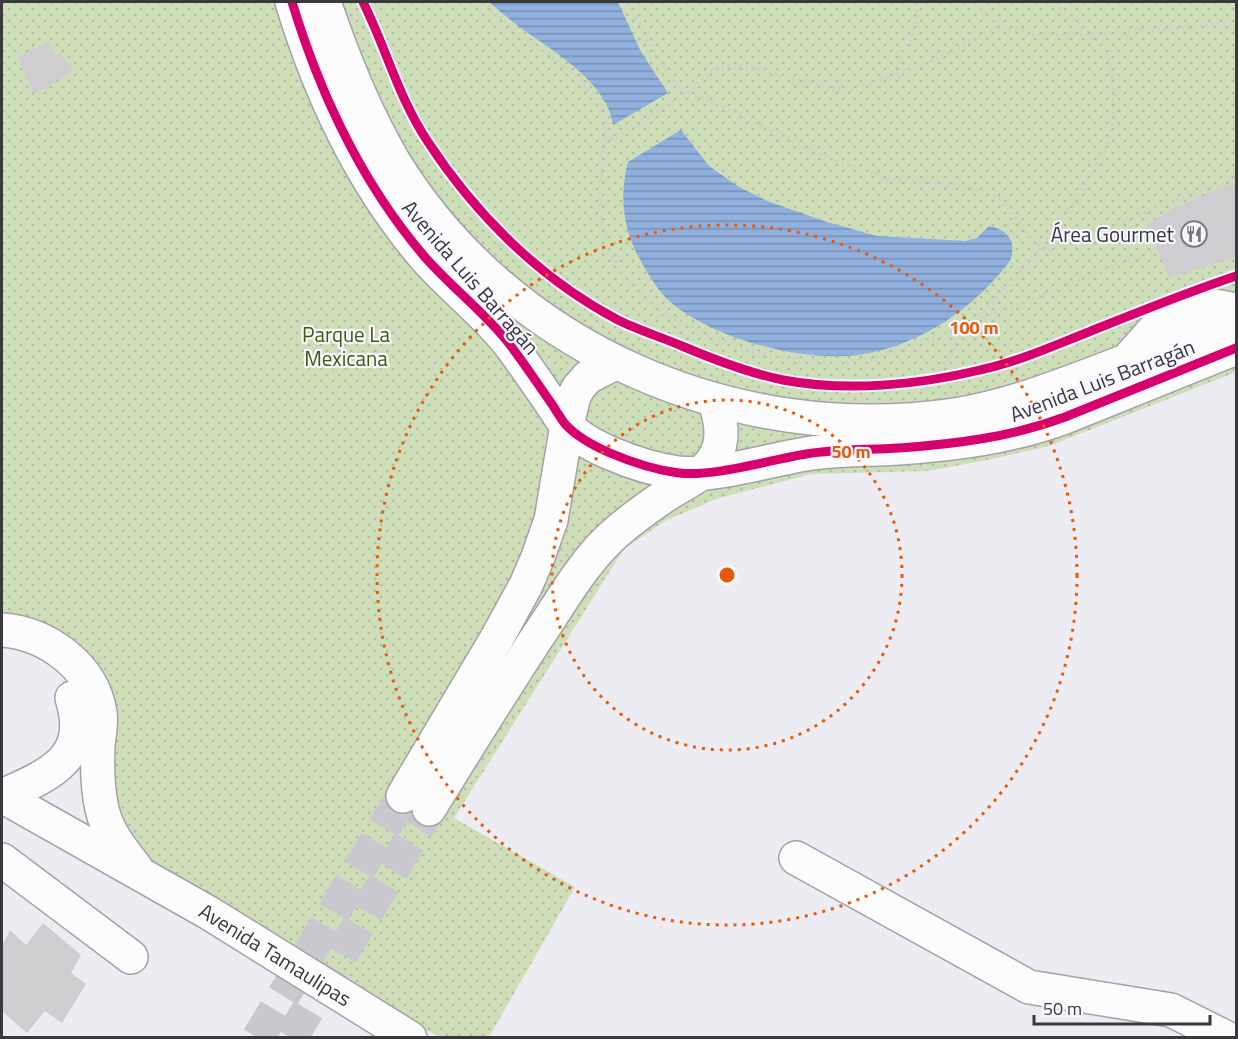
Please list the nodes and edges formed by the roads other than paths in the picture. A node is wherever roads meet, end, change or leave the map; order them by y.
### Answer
1 (292, 2) edge
2 (324, 2) edge
3 (1236, 310) edge
4 (1236, 318) edge
5 (1236, 348) edge
6 (1128, 360) junction
7 (615, 363) junction
8 (716, 401) junction
9 (567, 426) junction
10 (702, 473) junction
11 (2, 630) edge
12 (2, 652) edge
13 (2, 796) edge
14 (796, 858) dead end
15 (2, 860) edge
16 (141, 874) junction
17 (131, 957) dead end
18 (410, 1038) edge
19 (1227, 1038) edge

1 - 9 street, Avenida Luis Barragán
2 - 7 street, Avenida Luis Barragán
3 - 6 street
4 - 6 street, Avenida Luis Barragán
5 - 10 street, Avenida Luis Barragán
6 - 8 street, Avenida Luis Barragán
7 - 8 street, Avenida Luis Barragán
7 - 9 street, Avenida Luis Barragán
8 - 10 street, Avenida Luis Barragán
9 - 10 street, Avenida Luis Barragán
9 - 10 street, Avenida Luis Barragán
11 - 16 street, Avenida Tamaulipas
12 - 13 street, Avenida Tamaulipas
13 - 16 street, Avenida Tamaulipas
14 - 19 street
15 - 17 street
16 - 18 street, Avenida Tamaulipas

